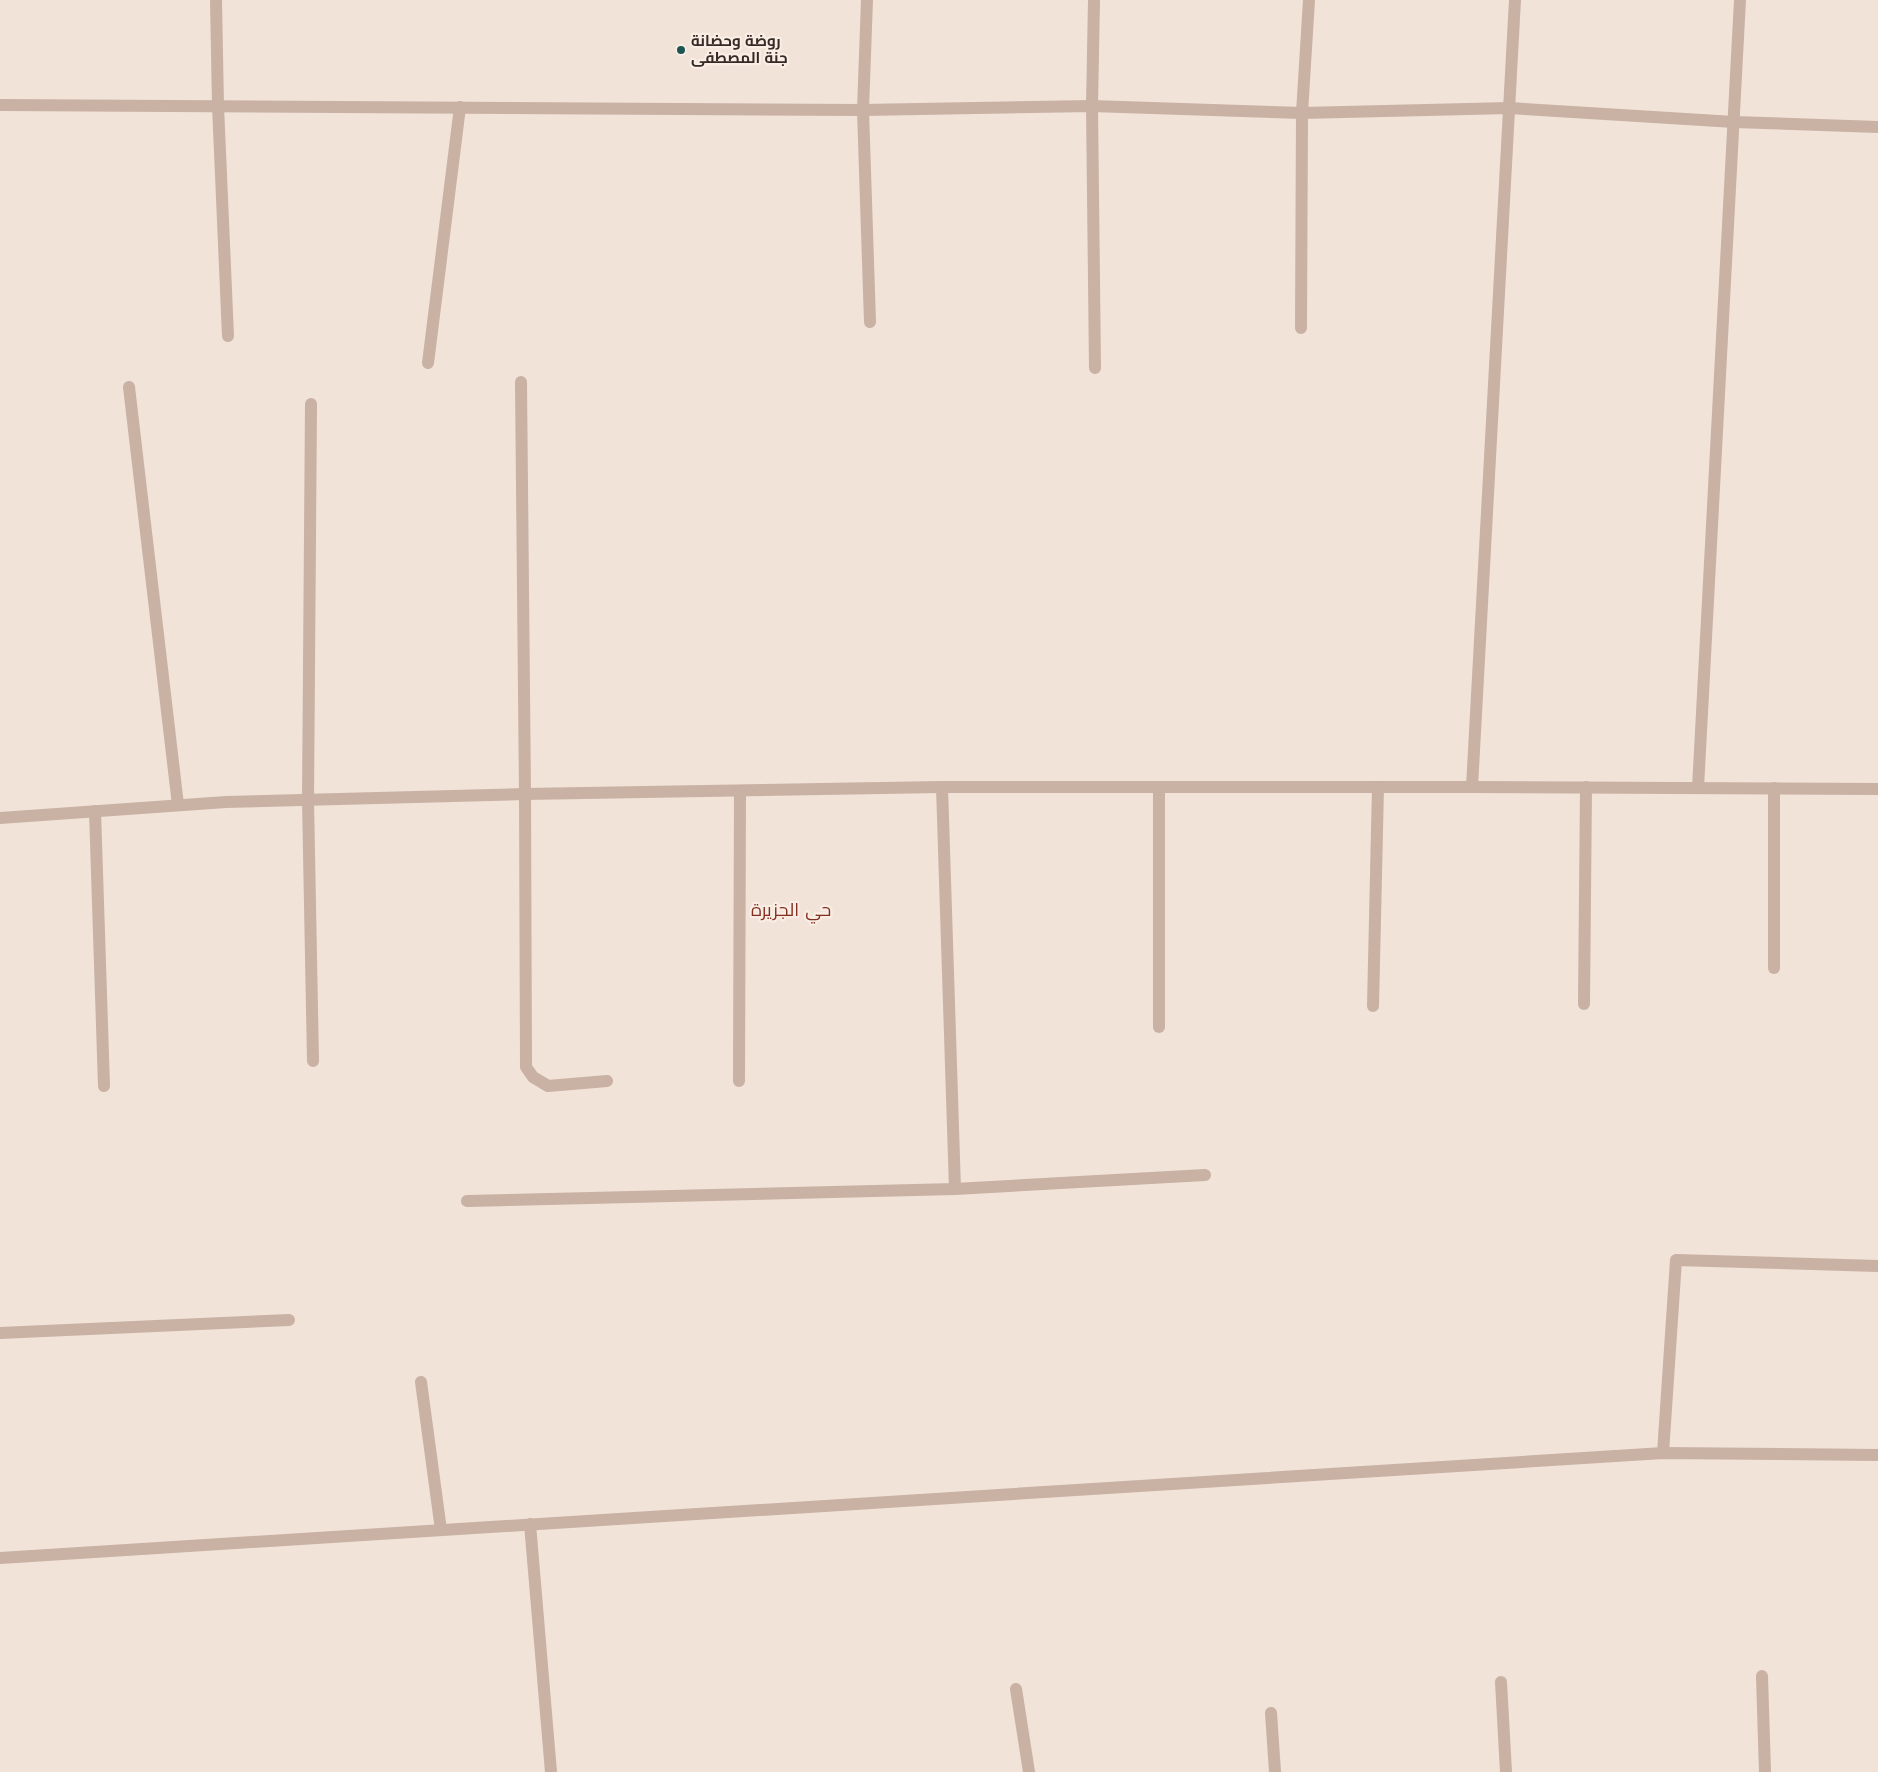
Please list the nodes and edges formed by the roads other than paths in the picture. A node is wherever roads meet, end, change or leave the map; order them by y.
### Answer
1 (216, 0) edge
2 (867, 0) edge
3 (1094, 0) edge
4 (1309, 0) edge
5 (1515, 0) edge
6 (1740, 0) edge
7 (0, 105) edge
8 (218, 106) junction
9 (1092, 106) junction
10 (460, 107) junction
11 (1509, 108) junction
12 (863, 110) junction
13 (1302, 113) junction
14 (1734, 122) junction
15 (1878, 127) edge
16 (870, 322) dead end
17 (1301, 328) dead end
18 (228, 336) dead end
19 (428, 363) dead end
20 (1095, 368) dead end
21 (520, 382) dead end
22 (129, 387) dead end
23 (311, 404) dead end
24 (942, 787) junction
25 (1159, 787) junction
26 (1378, 787) junction
27 (1472, 787) junction
28 (1586, 787) junction
29 (1698, 788) junction
30 (1774, 788) junction
31 (1878, 789) edge
32 (740, 790) junction
33 (525, 794) junction
34 (308, 800) junction
35 (178, 805) junction
36 (95, 811) junction
37 (0, 818) edge
38 (1774, 968) dead end
39 (1584, 1004) dead end
40 (1373, 1006) dead end
41 (1159, 1027) dead end
42 (314, 1061) dead end
43 (607, 1081) dead end
44 (739, 1081) dead end
45 (104, 1086) dead end
46 (1205, 1175) dead end
47 (956, 1189) junction
48 (467, 1201) dead end
49 (1878, 1266) edge
50 (289, 1320) dead end
51 (0, 1333) edge
52 (421, 1382) dead end
53 (1663, 1453) junction
54 (1878, 1455) edge
55 (530, 1524) junction
56 (441, 1530) junction
57 (0, 1558) edge
58 (1762, 1676) dead end
59 (1501, 1682) dead end
60 (1016, 1689) dead end
61 (1271, 1713) dead end
62 (551, 1772) edge
63 (1029, 1772) edge
64 (1274, 1772) edge
65 (1506, 1772) edge
66 (1765, 1772) edge

1 - 8 street
2 - 12 street
3 - 9 street
4 - 13 street
5 - 11 street
6 - 14 street
7 - 8 street
8 - 10 street
8 - 18 street
9 - 12 street
9 - 13 street
9 - 20 street
10 - 12 street
10 - 19 street
11 - 13 street
11 - 14 street
11 - 27 street
12 - 16 street
13 - 17 street
14 - 15 street
14 - 29 street
21 - 33 street
22 - 35 street
23 - 34 street
24 - 25 street
24 - 32 street
24 - 47 street
25 - 26 street
25 - 41 street
26 - 27 street
26 - 40 street
27 - 28 street
28 - 29 street
28 - 39 street
29 - 30 street
30 - 31 street
30 - 38 street
32 - 33 street
32 - 44 street
33 - 34 street
33 - 43 street
34 - 35 street
34 - 42 street
35 - 36 street
36 - 37 street
36 - 45 street
46 - 47 street
47 - 48 street
49 - 53 street
50 - 51 street
52 - 56 street
53 - 54 street
53 - 55 street
55 - 56 street
55 - 62 street
56 - 57 street
58 - 66 street
59 - 65 street
60 - 63 street
61 - 64 street

